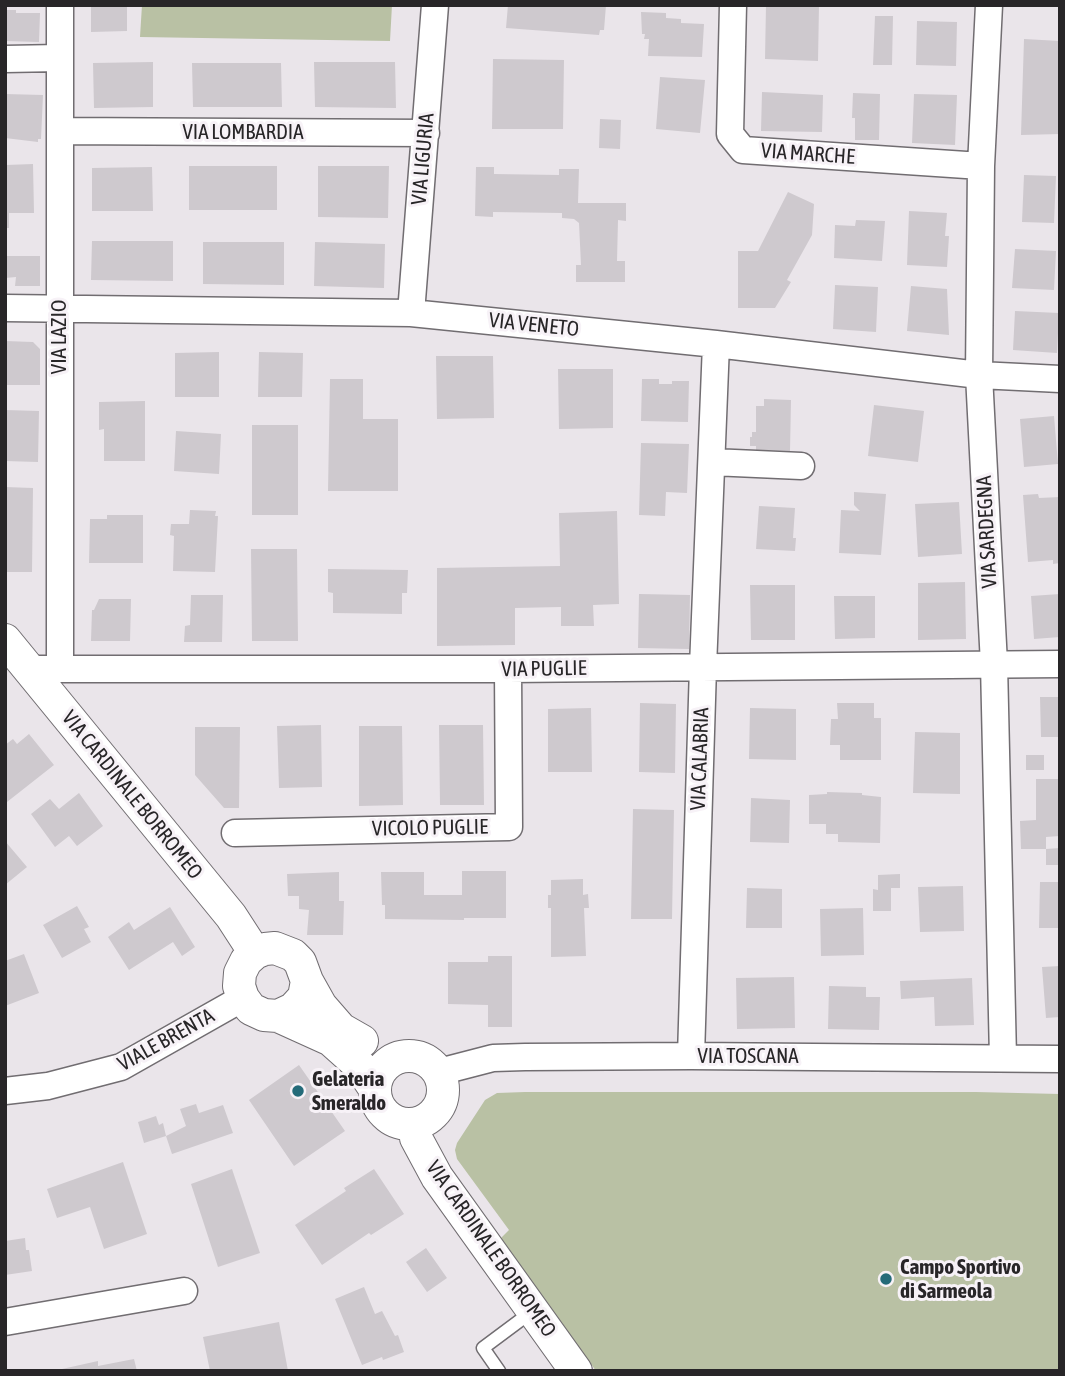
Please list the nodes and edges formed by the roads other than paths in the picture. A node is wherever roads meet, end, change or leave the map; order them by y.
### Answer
1 (60, 5) edge
2 (435, 5) edge
3 (733, 5) edge
4 (989, 5) edge
5 (60, 58) junction
6 (5, 59) edge
7 (60, 131) junction
8 (426, 133) junction
9 (981, 166) junction
10 (5, 308) edge
11 (59, 310) junction
12 (411, 313) junction
13 (716, 344) junction
14 (979, 375) junction
15 (1060, 379) edge
16 (712, 462) junction
17 (802, 466) dead end
18 (5, 640) edge
19 (994, 664) junction
20 (1060, 664) edge
21 (703, 667) junction
22 (28, 669) junction
23 (60, 669) junction
24 (508, 669) junction
25 (235, 833) dead end
26 (255, 953) junction
27 (307, 981) junction
28 (243, 998) junction
29 (278, 1016) junction
30 (406, 1056) junction
31 (691, 1056) junction
32 (1003, 1058) junction
33 (1060, 1059) edge
34 (439, 1072) junction
35 (375, 1089) junction
36 (5, 1091) edge
37 (414, 1124) junction
38 (184, 1291) dead end
39 (534, 1310) junction
40 (5, 1322) edge
41 (499, 1371) edge
42 (576, 1371) edge

1 - 5 street, VIA LAZIO
2 - 8 street, VIA LIGURIA
3 - 9 street, VIA MARCHE
4 - 9 street, VIA SARDEGNA
5 - 6 street
5 - 7 street, VIA LAZIO
7 - 8 street, VIA LOMBARDIA
7 - 11 street, VIA LAZIO
8 - 12 street, VIA LIGURIA
9 - 14 street, VIA SARDEGNA
10 - 11 street, VIA VENETO
11 - 12 street, VIA VENETO
11 - 23 street, VIA LAZIO
12 - 13 street, VIA VENETO
13 - 14 street, VIA VENETO
13 - 16 street, VIA CALABRIA
14 - 15 street, VIA VENETO
14 - 19 street, VIA SARDEGNA
16 - 17 street
16 - 21 street, VIA CALABRIA
18 - 22 street, VIA CARDINALE BORROMEO
19 - 20 street, VIA PUGLIE
19 - 21 street, VIA PUGLIE
19 - 32 street, VIA SARDEGNA
21 - 24 street, VIA PUGLIE
21 - 31 street, VIA CALABRIA
22 - 23 street, VIA PUGLIE
22 - 26 street, VIA CARDINALE BORROMEO
23 - 24 street, VIA PUGLIE
24 - 25 street, VICOLO PUGLIE
26 - 27 street
26 - 28 street
27 - 29 street
27 - 30 street
28 - 29 street
28 - 36 street, VIALE BRENTA
29 - 35 street
30 - 34 street
30 - 35 street
31 - 32 street, VIA TOSCANA
31 - 34 street, VIA TOSCANA
32 - 33 street, VIA TOSCANA
34 - 37 street
35 - 37 street
37 - 39 street, VIA CARDINALE BORROMEO
38 - 40 street
39 - 41 lane
39 - 42 street, VIA CARDINALE BORROMEO

